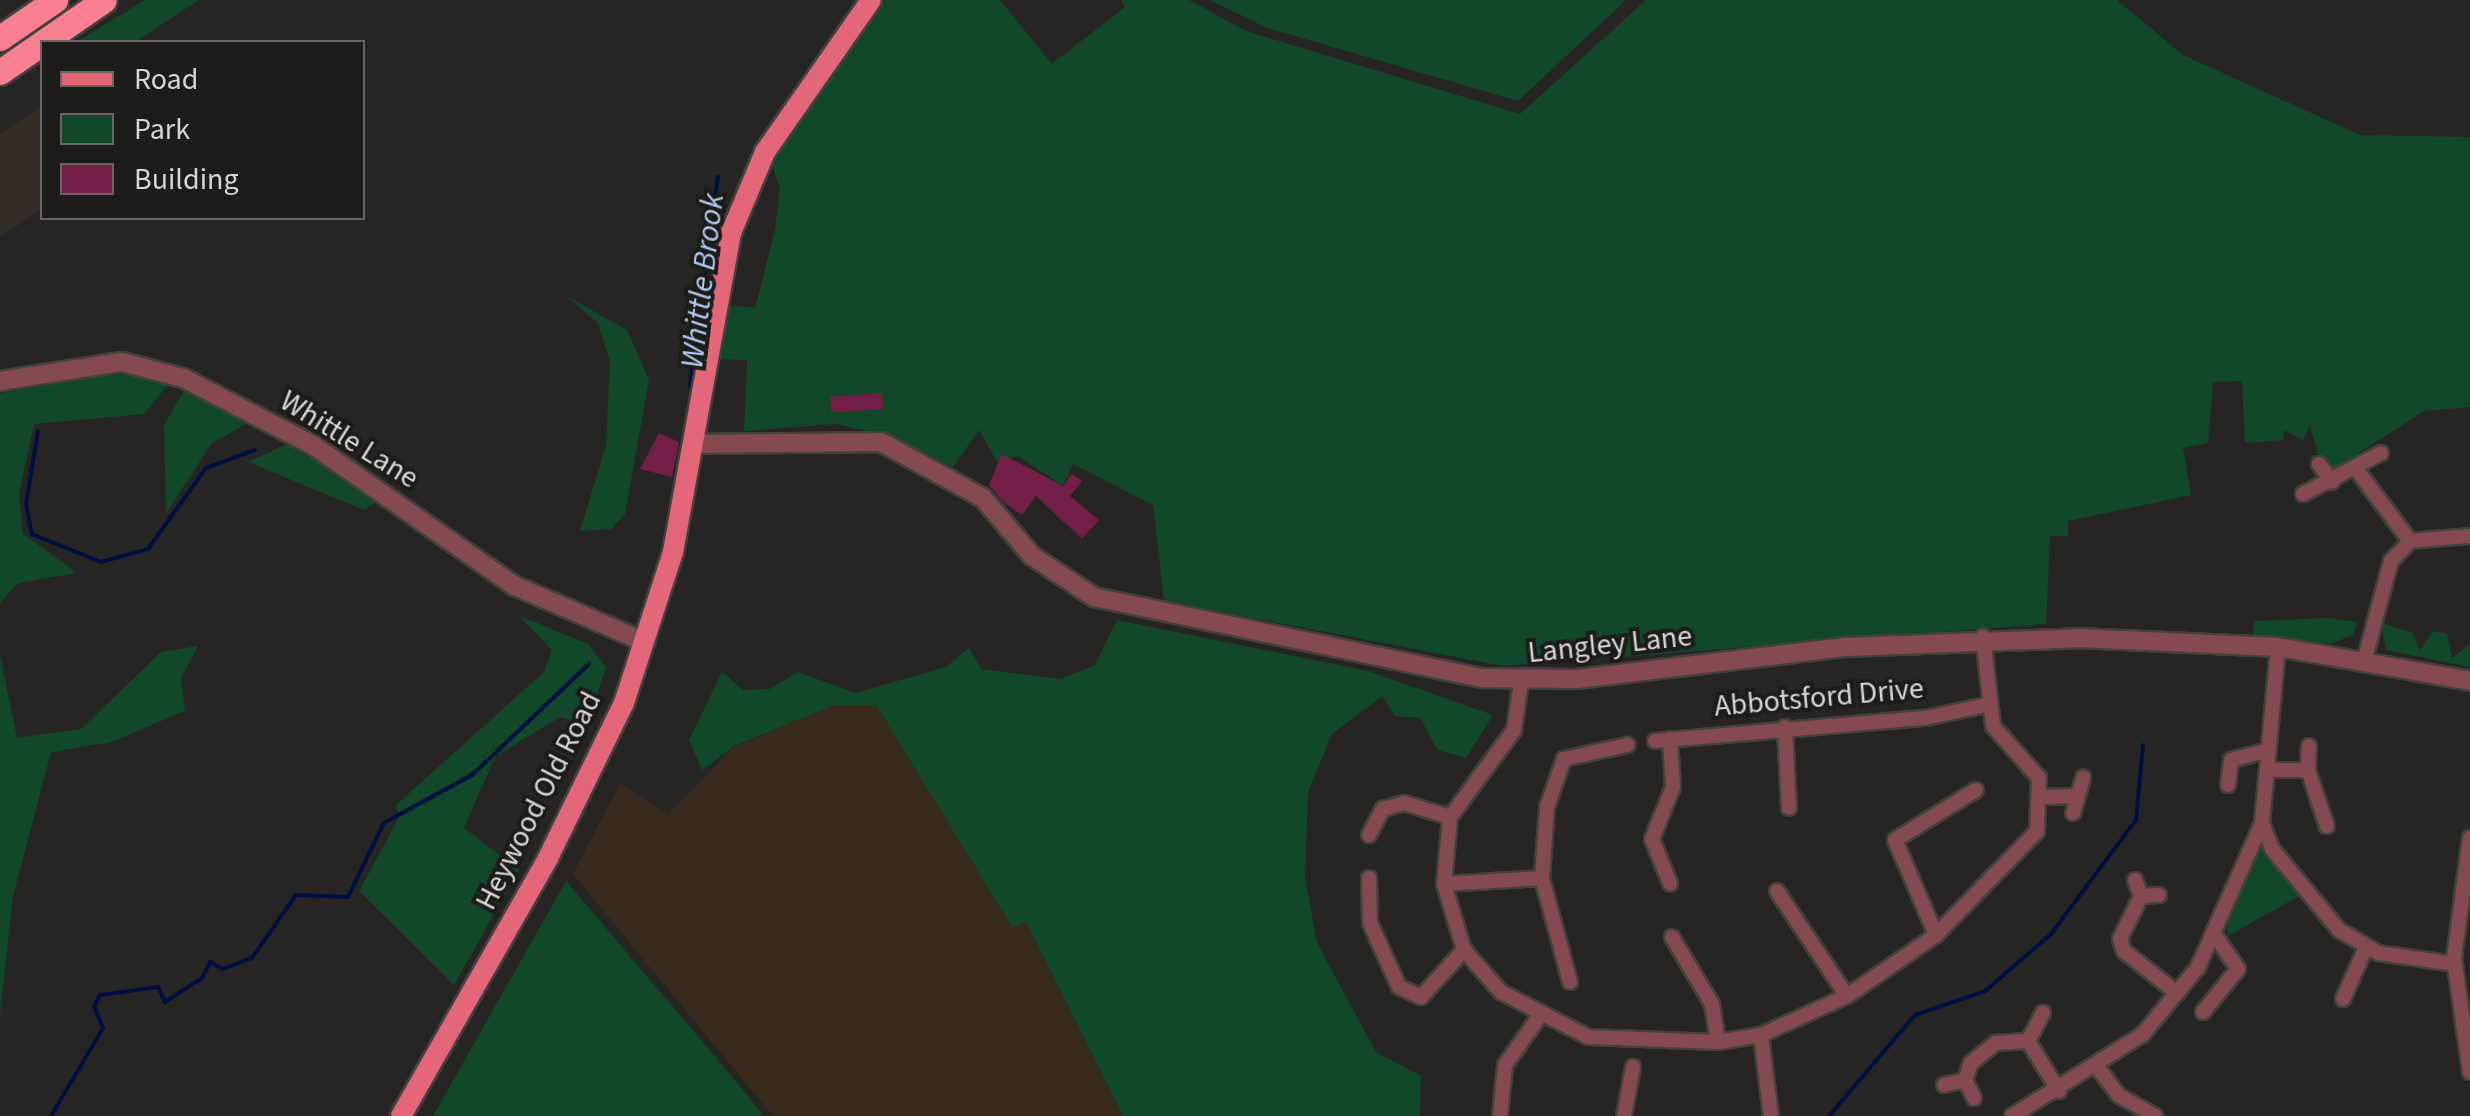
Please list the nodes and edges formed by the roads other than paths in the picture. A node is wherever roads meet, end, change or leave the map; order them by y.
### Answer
1 (54, 0) edge
2 (104, 0) edge
3 (871, 0) edge
4 (0, 38) edge
5 (46, 40) edge
6 (40, 44) edge
7 (0, 72) edge
8 (0, 381) edge
9 (694, 444) junction
10 (2381, 453) dead end
11 (2318, 464) dead end
12 (2356, 469) junction
13 (2332, 482) junction
14 (2303, 494) dead end
15 (2470, 536) edge
16 (2410, 541) junction
17 (1983, 638) junction
18 (646, 642) junction
19 (2278, 647) junction
20 (2366, 658) junction
21 (2470, 680) edge
22 (1521, 682) junction
23 (1986, 704) junction
24 (1784, 727) junction
25 (1627, 745) dead end
26 (2309, 746) dead end
27 (2269, 750) junction
28 (2268, 770) junction
29 (2308, 770) junction
30 (2083, 777) dead end
31 (2228, 785) dead end
32 (1976, 790) dead end
33 (2074, 796) junction
34 (2044, 797) junction
35 (1789, 808) dead end
36 (2073, 812) dead end
37 (1450, 818) junction
38 (2262, 823) junction
39 (2327, 826) dead end
40 (1369, 836) dead end
41 (2470, 838) edge
42 (1369, 878) dead end
43 (1542, 878) junction
44 (2134, 880) dead end
45 (1670, 883) dead end
46 (1444, 884) junction
47 (1777, 891) dead end
48 (2159, 894) dead end
49 (2141, 896) junction
50 (2214, 934) junction
51 (1936, 935) junction
52 (1672, 936) dead end
53 (2366, 947) junction
54 (1464, 950) junction
55 (2455, 964) junction
56 (1570, 982) dead end
57 (2177, 993) junction
58 (1847, 996) junction
59 (2343, 999) dead end
60 (2203, 1012) dead end
61 (2043, 1013) dead end
62 (1539, 1016) junction
63 (1761, 1035) junction
64 (2028, 1041) junction
65 (1718, 1042) junction
66 (2468, 1044) edge
67 (1633, 1067) dead end
68 (2098, 1068) junction
69 (2470, 1072) edge
70 (1966, 1080) junction
71 (1944, 1085) dead end
72 (2059, 1090) junction
73 (1974, 1098) dead end
74 (401, 1116) edge
75 (1500, 1116) edge
76 (1624, 1116) edge
77 (1771, 1116) edge
78 (2012, 1116) edge
79 (2155, 1116) edge

1 - 4 highway
2 - 5 highway
3 - 9 main road, Heywood Old Road
6 - 7 highway
8 - 18 street, Whittle Lane
9 - 18 main road, Heywood Old Road
9 - 22 street, Langley Lane
10 - 12 street
11 - 13 street
12 - 13 street
12 - 16 street
13 - 14 street
15 - 16 street
16 - 20 street
17 - 19 street, Langley Lane
17 - 22 street, Langley Lane
17 - 23 street
18 - 74 main road, Heywood Old Road
19 - 20 street, Langley Lane
19 - 27 street
20 - 21 street, Langley Lane
22 - 37 street
23 - 24 street, Abbotsford Drive
23 - 34 street
24 - 35 street
24 - 45 street, Abbotsford Drive
25 - 43 street
26 - 29 street
27 - 28 street
27 - 31 street
28 - 29 street
28 - 38 street
29 - 39 street
30 - 33 street
32 - 51 street
33 - 34 street
33 - 36 street
34 - 51 street
37 - 40 street
37 - 46 street
38 - 50 street
38 - 53 street
41 - 55 street
42 - 54 street
43 - 46 street
43 - 56 street
44 - 49 street
46 - 54 street
47 - 58 street
48 - 49 street
49 - 57 street
50 - 57 street
50 - 60 street
51 - 58 street
52 - 65 street
53 - 55 street
53 - 59 street
54 - 62 street
55 - 66 street
57 - 68 street
58 - 63 street
61 - 64 street
62 - 65 street
62 - 75 street
63 - 65 street
63 - 77 street
64 - 70 street
64 - 72 street
66 - 69 street
67 - 76 street
68 - 72 street
68 - 79 street
70 - 71 street
70 - 73 street
72 - 78 street

